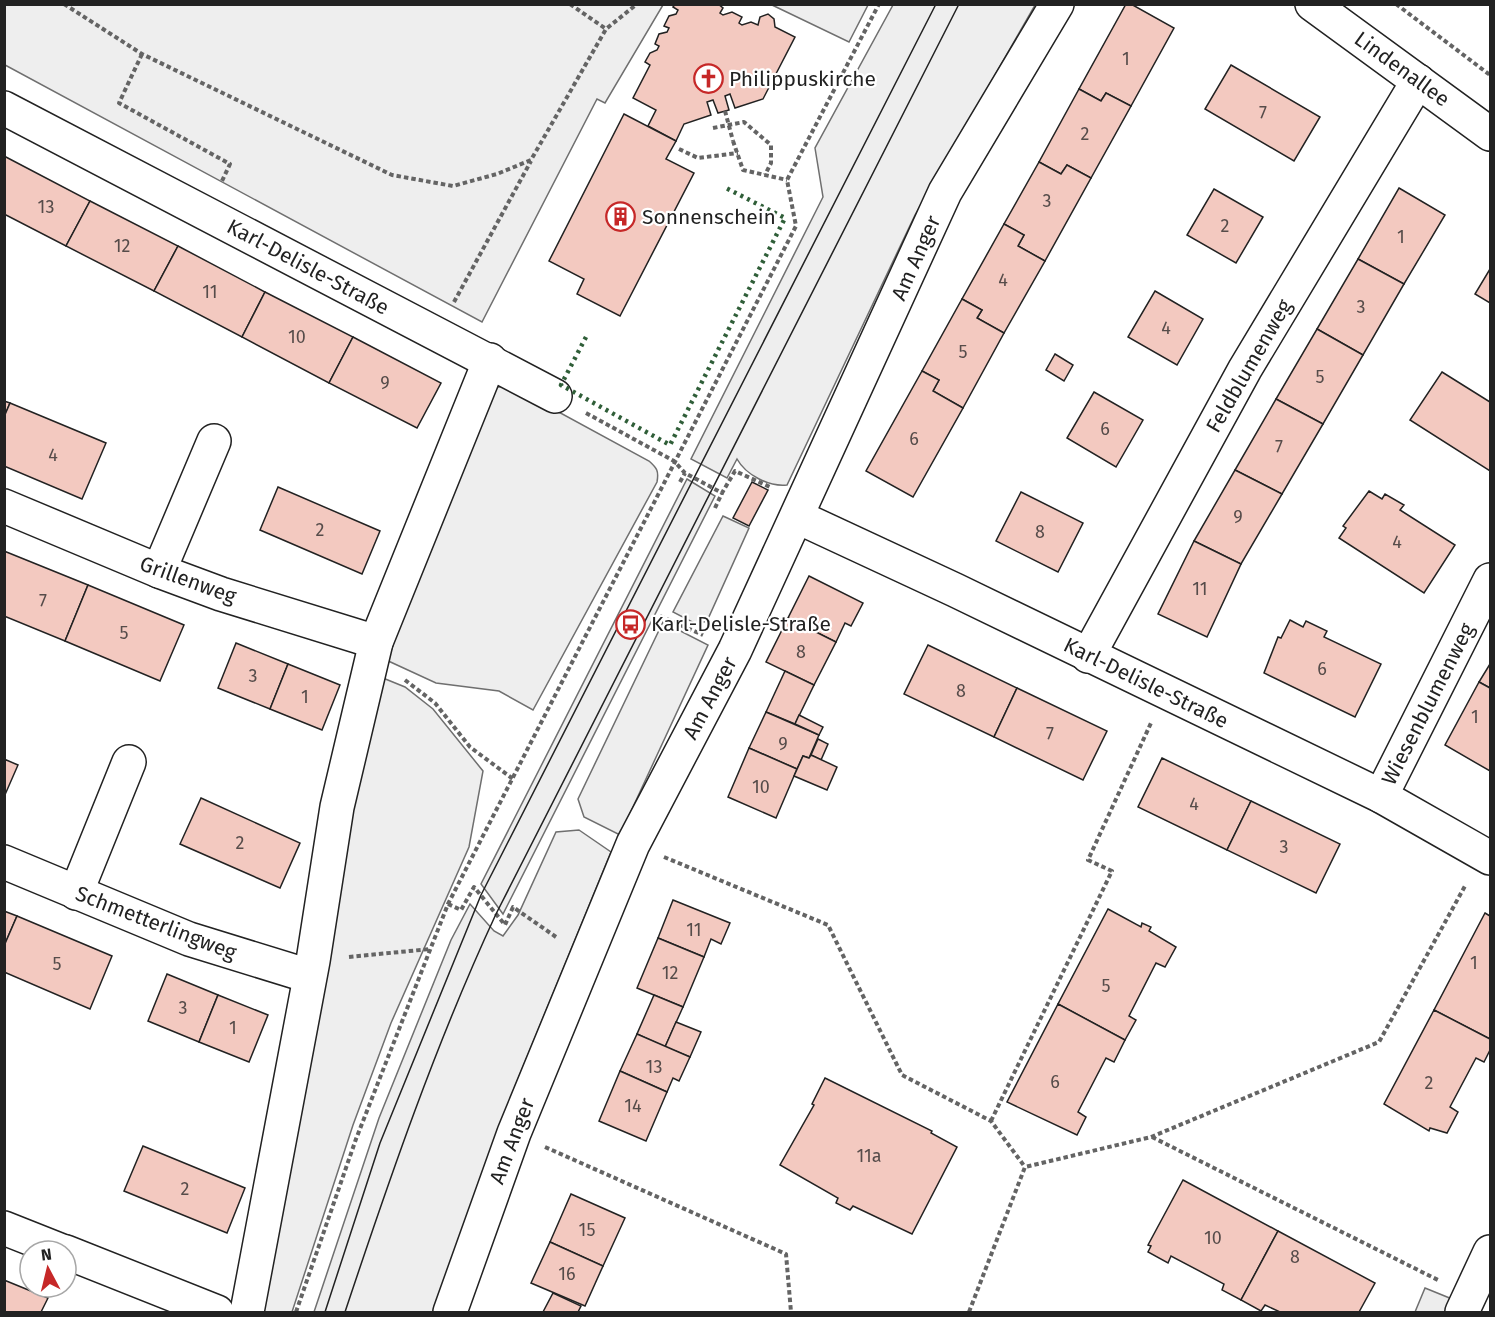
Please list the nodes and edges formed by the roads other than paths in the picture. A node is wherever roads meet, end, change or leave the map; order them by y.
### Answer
1 (1057, 4) edge
2 (1312, 4) edge
3 (1418, 81) junction
4 (4, 108) edge
5 (1491, 134) edge
6 (490, 360) junction
7 (555, 396) road end
8 (214, 441) dead end
9 (4, 507) edge
10 (798, 517) junction
11 (159, 571) junction
12 (1491, 580) edge
13 (373, 654) junction
14 (1088, 656) junction
15 (129, 762) dead end
16 (1381, 796) junction
17 (1487, 856) edge
18 (4, 862) edge
19 (76, 893) junction
20 (311, 969) junction
21 (4, 1228) edge
22 (32, 1239) edge
23 (1491, 1252) edge
24 (78, 1257) edge
25 (1465, 1304) edge
26 (218, 1312) edge
27 (247, 1312) edge
28 (450, 1312) edge

1 - 10 street, Am Anger
2 - 3 street, Lindenallee
3 - 5 street, Lindenallee
3 - 14 street, Feldblumenweg
4 - 6 street, Karl-Delisle-Straße
6 - 7 street, Karl-Delisle-Straße
6 - 13 street
8 - 11 street
9 - 11 street, Grillenweg
10 - 14 street, Karl-Delisle-Straße
10 - 28 street, Am Anger
11 - 13 street, Grillenweg
12 - 16 street, Wiesenblumenweg
13 - 20 street
14 - 16 street, Karl-Delisle-Straße
15 - 19 street
16 - 17 street, Karl-Delisle-Straße
18 - 19 street, Schmetterlingweg
19 - 20 street, Schmetterlingweg
20 - 27 street
21 - 22 street
23 - 25 street
24 - 26 street

